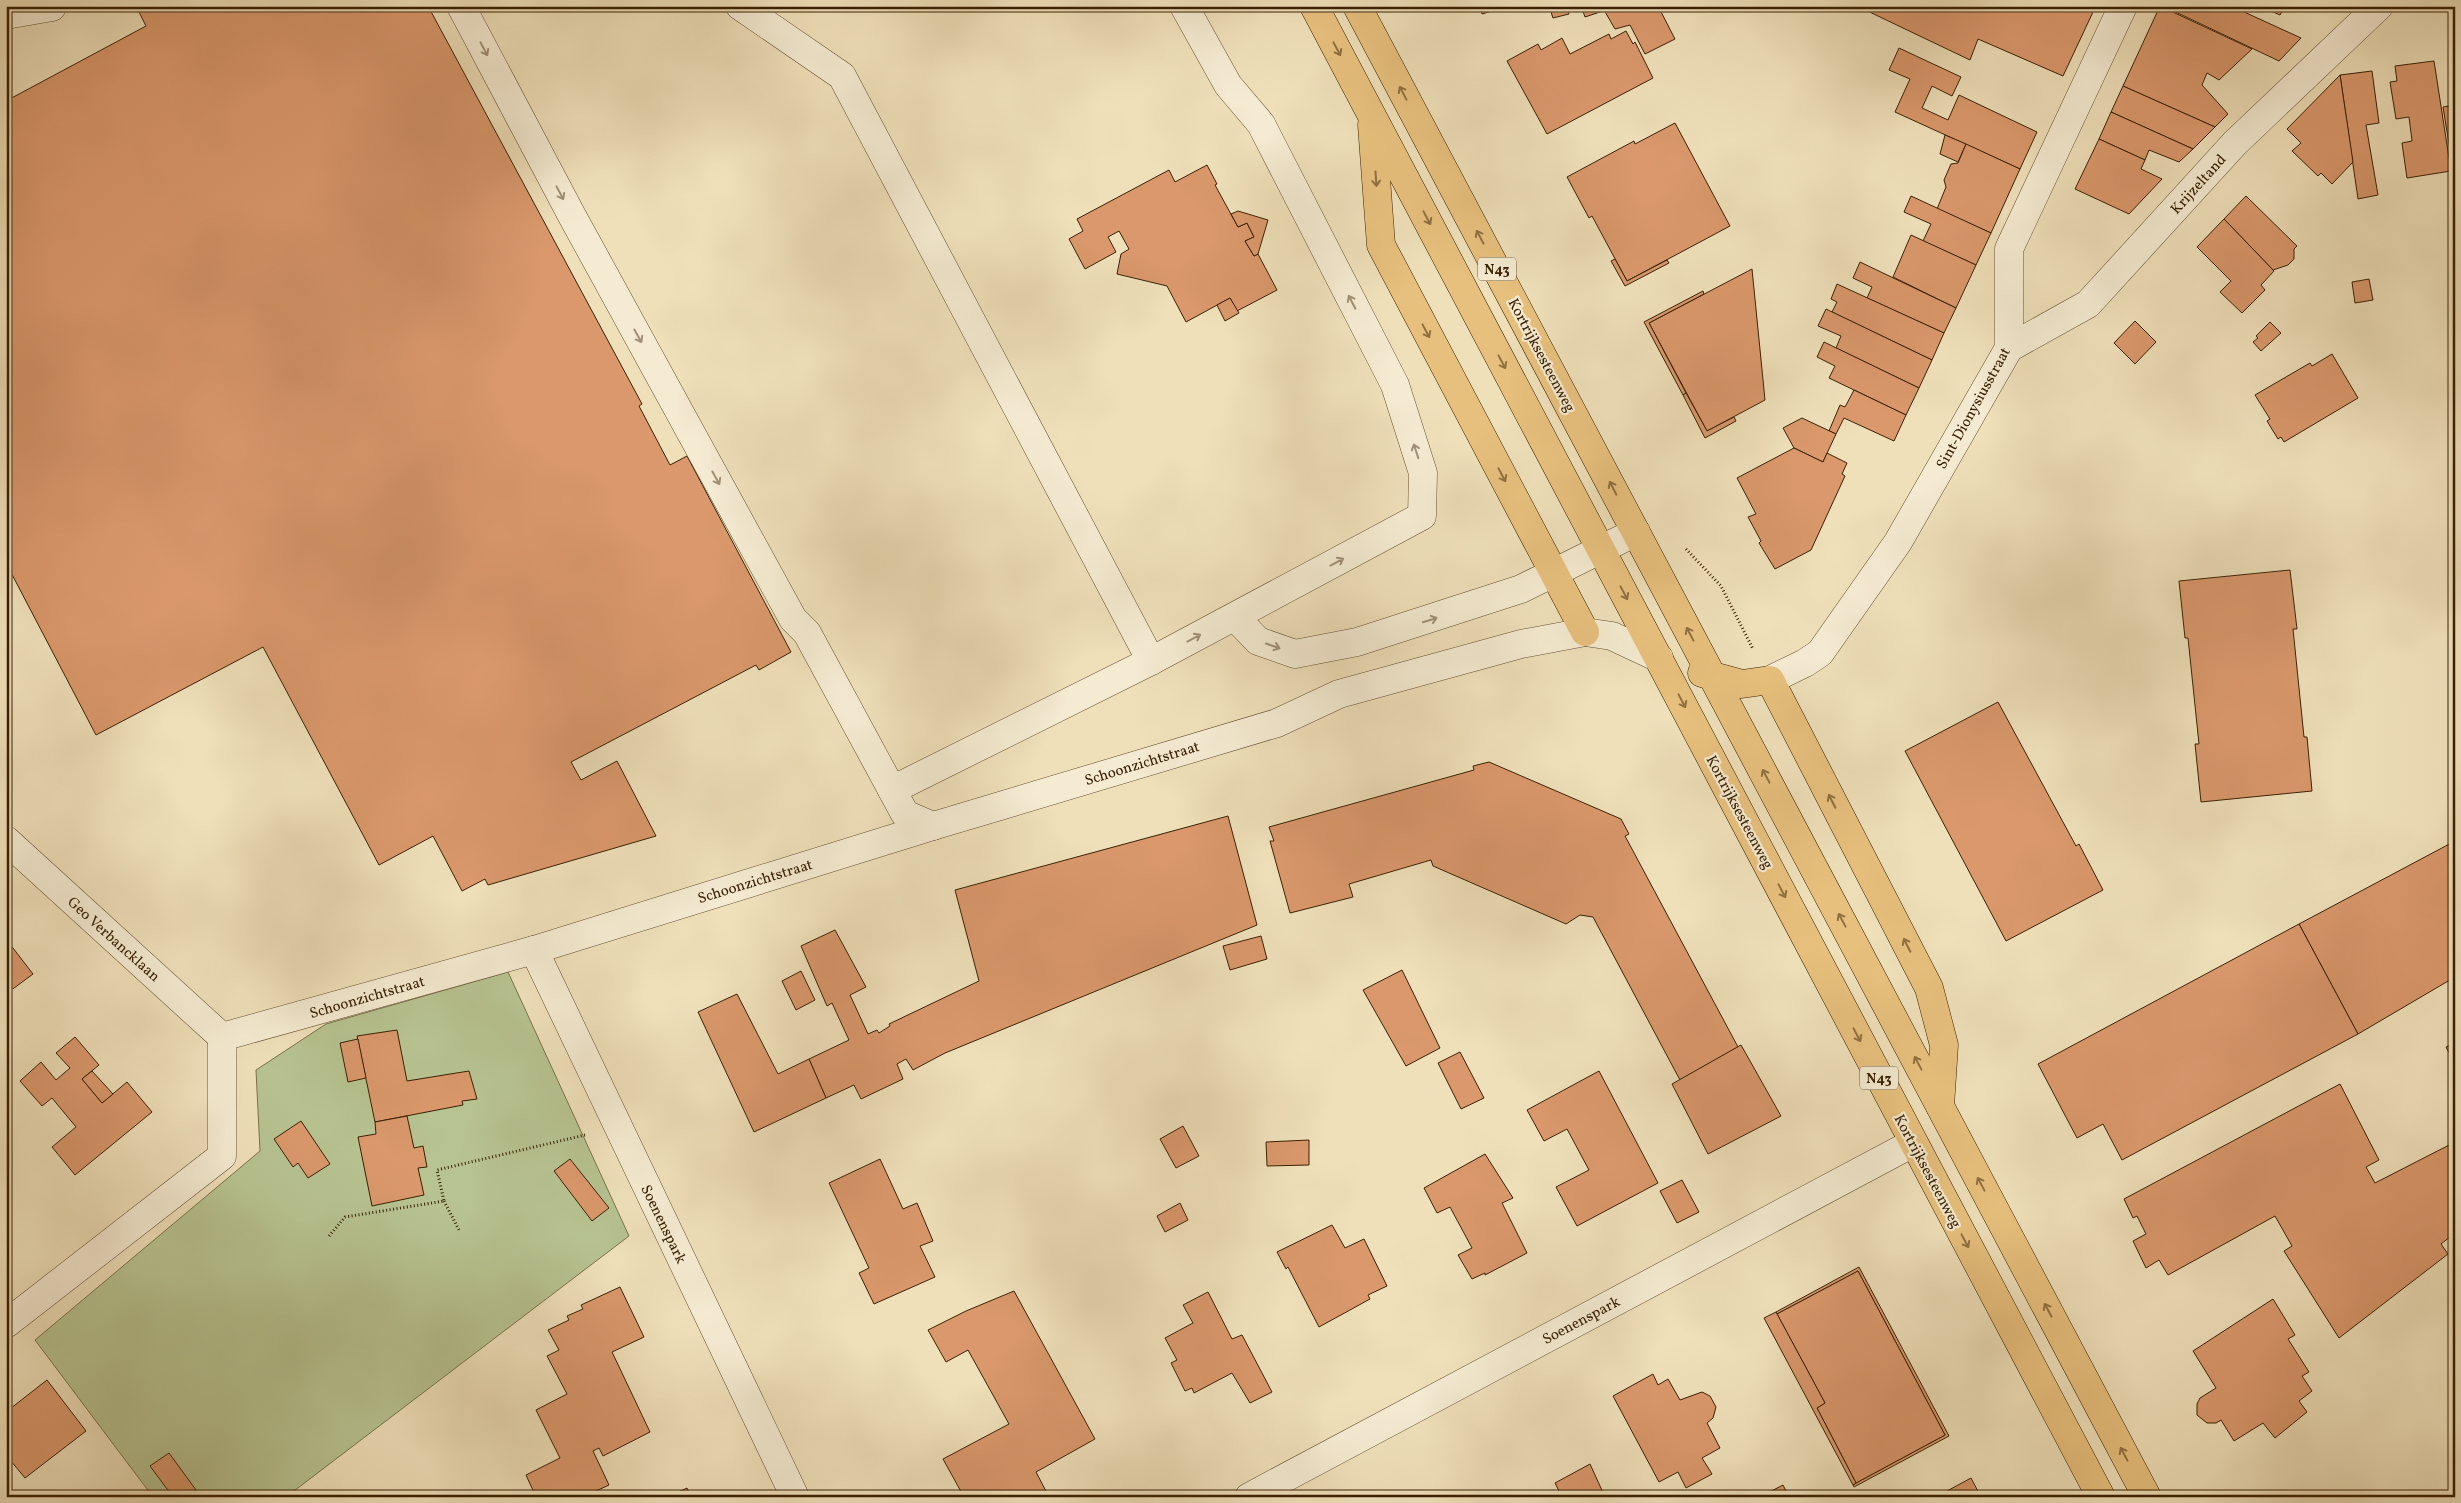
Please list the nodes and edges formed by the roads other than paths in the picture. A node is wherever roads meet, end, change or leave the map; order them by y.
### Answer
1 (461, 6) edge
2 (740, 6) edge
3 (1184, 6) edge
4 (1314, 6) edge
5 (1357, 6) edge
6 (2123, 6) edge
7 (2379, 6) edge
8 (52, 7) edge
9 (6, 15) edge
10 (1371, 113) junction
11 (2009, 348) junction
12 (1636, 532) junction
13 (1601, 550) junction
14 (1554, 574) junction
15 (1235, 617) junction
16 (1585, 632) junction
17 (1659, 658) junction
18 (1151, 661) junction
19 (1713, 677) junction
20 (1770, 680) junction
21 (892, 790) junction
22 (933, 826) junction
23 (6, 840) edge
24 (534, 950) junction
25 (222, 1037) junction
26 (1940, 1106) junction
27 (1913, 1143) junction
28 (6, 1324) edge
29 (795, 1497) edge
30 (1249, 1497) edge
31 (2101, 1497) edge
32 (2147, 1497) edge

1 -> 21 street
2 - 18 street
15 -> 3 street
4 -> 10 main road, Kortrijksesteenweg / N43
12 -> 5 main road, Kortrijksesteenweg / N43
6 - 11 street, Sint-Dionysiusstraat
7 - 11 street, Krijzeltand
8 - 9 street
10 -> 13 main road, Kortrijksesteenweg / N43
10 -> 14 main road, N43
11 - 20 street, Sint-Dionysiusstraat
12 - 13 street
19 -> 12 main road, Kortrijksesteenweg / N43
13 - 14 street
13 -> 17 main road, Kortrijksesteenweg / N43
15 -> 14 street
14 - 16 main road, N43
18 -> 15 street
16 - 17 street, Schoonzichtstraat
16 - 22 street, Schoonzichtstraat
17 - 19 main road
17 -> 27 main road, Kortrijksesteenweg / N43
18 - 21 street
19 - 20 main road
26 -> 19 main road, Kortrijksesteenweg / N43
26 -> 20 main road
21 - 22 street
22 - 24 street, Schoonzichtstraat
23 - 25 street, Geo Verbancklaan
24 - 25 street, Schoonzichtstraat
24 - 29 street, Soenenspark
25 - 28 street
32 -> 26 main road, Kortrijksesteenweg / N43
27 - 30 street, Soenenspark
27 -> 31 main road, Kortrijksesteenweg / N43

